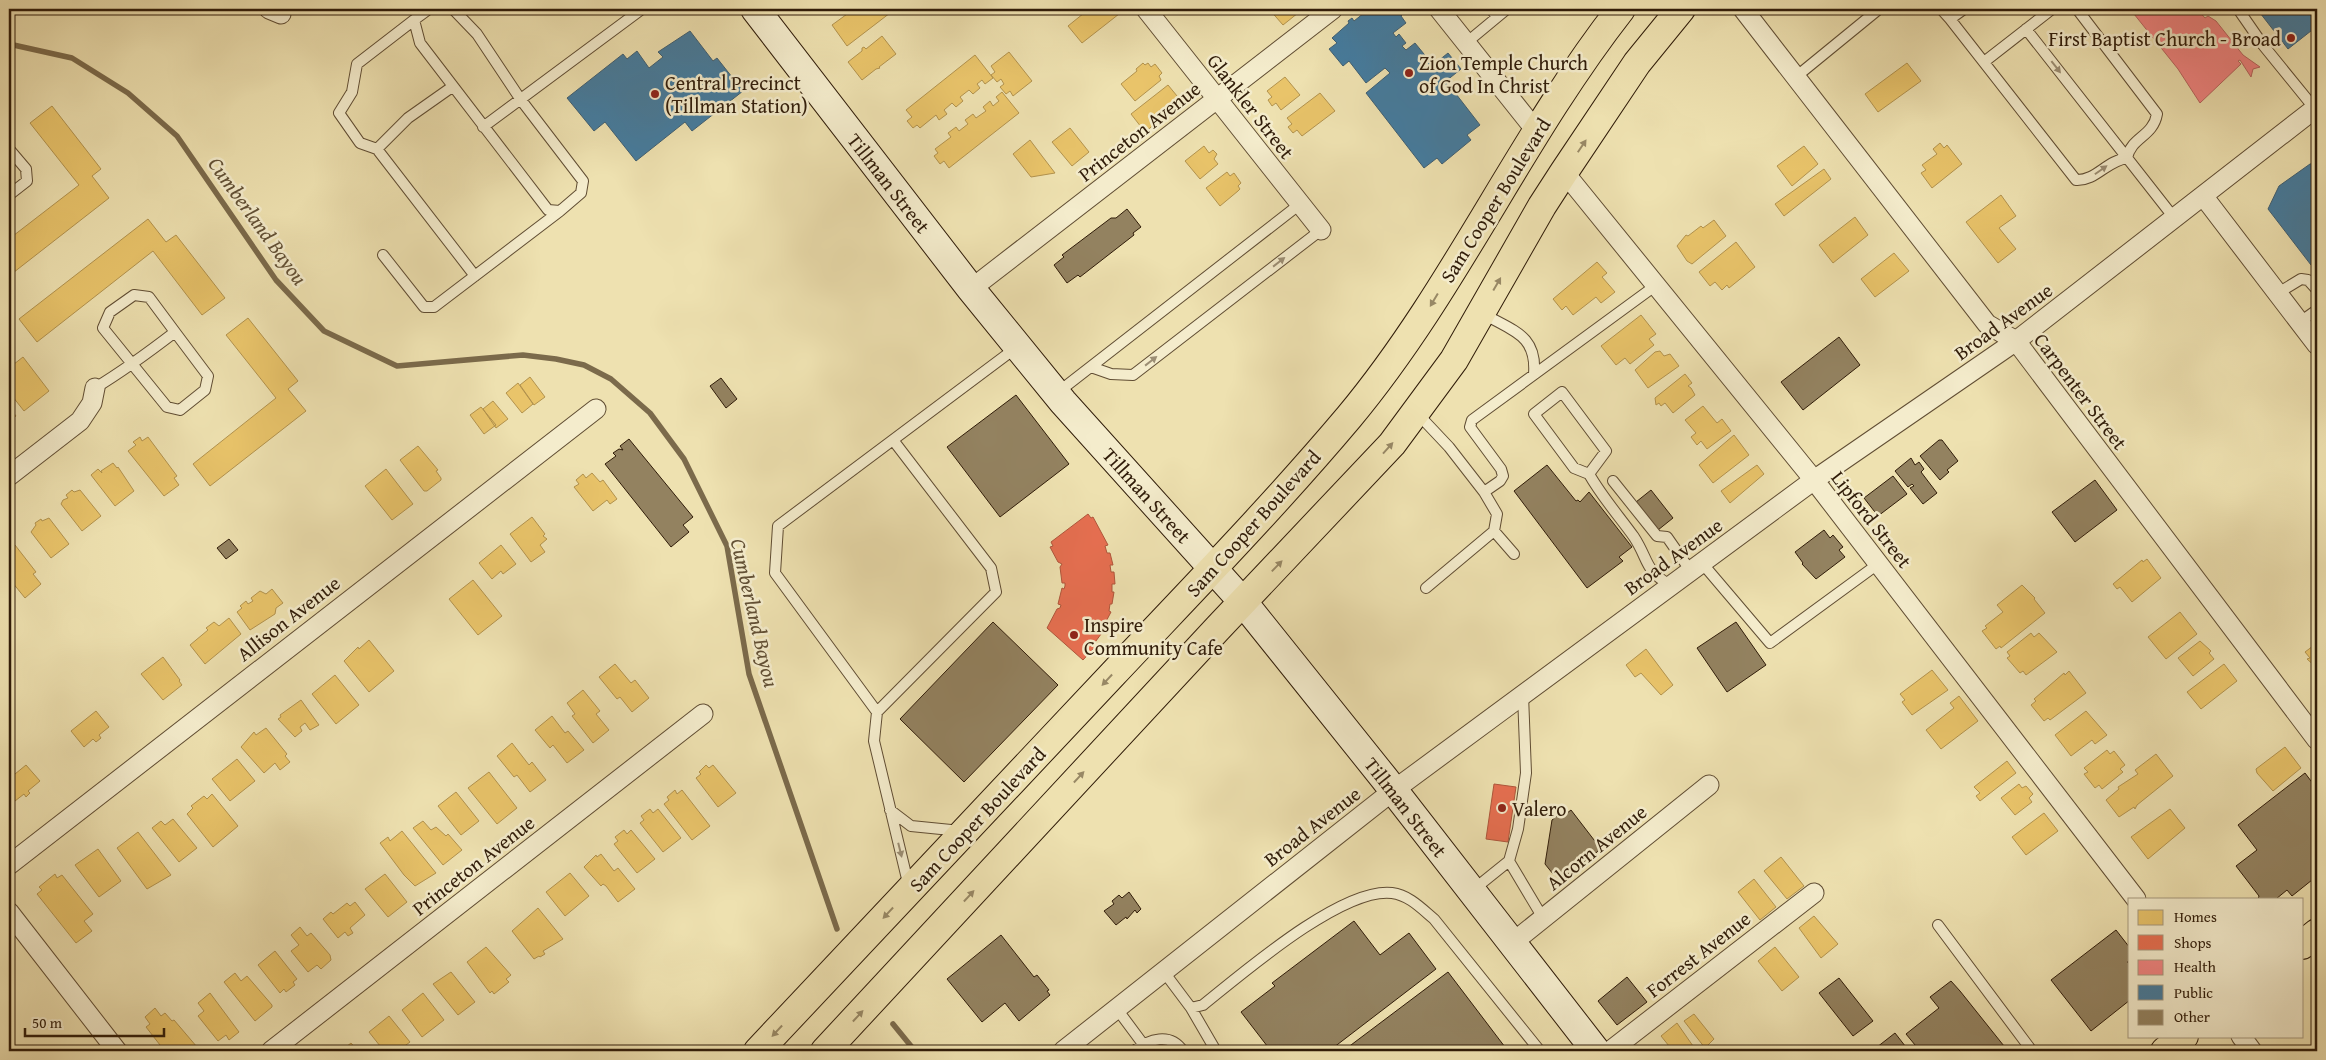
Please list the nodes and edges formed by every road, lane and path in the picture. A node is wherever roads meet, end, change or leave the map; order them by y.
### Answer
1 (429, 9) edge
2 (453, 9) edge
3 (642, 9) edge
4 (755, 9) edge
5 (1146, 9) edge
6 (1333, 9) edge
7 (1439, 9) edge
8 (1507, 9) edge
9 (1621, 9) edge
10 (1681, 9) edge
11 (1744, 9) edge
12 (1879, 9) edge
13 (1941, 9) edge
14 (1964, 9) edge
15 (2052, 9) edge
16 (2077, 9) edge
17 (2238, 9) edge
18 (1494, 13) edge
19 (1950, 19) junction
20 (414, 20) junction
21 (2026, 29) junction
22 (1466, 43) junction
23 (1984, 62) junction
24 (1797, 76) junction
25 (452, 87) junction
26 (521, 100) junction
27 (1216, 100) junction
28 (2316, 108) edge
29 (483, 128) junction
30 (1537, 132) junction
31 (9, 149) edge
32 (377, 149) junction
33 (2127, 158) junction
34 (1564, 172) junction
35 (9, 195) edge
36 (2204, 196) junction
37 (1300, 204) junction
38 (560, 211) junction
39 (2175, 219) junction
40 (1321, 230) joint
41 (383, 255) dead end
42 (475, 276) junction
43 (1655, 286) junction
44 (971, 289) junction
45 (2317, 290) edge
46 (2278, 293) junction
47 (2317, 310) edge
48 (1481, 313) junction
49 (2300, 322) junction
50 (175, 332) junction
51 (2016, 341) junction
52 (2317, 345) edge
53 (1017, 346) junction
54 (132, 364) junction
55 (1091, 367) junction
56 (1534, 374) junction
57 (95, 388) joint
58 (1056, 394) junction
59 (596, 408) dead end
60 (1416, 412) junction
61 (893, 440) junction
62 (1589, 474) junction
63 (9, 476) edge
64 (1814, 480) junction
65 (1613, 481) dead end
66 (1484, 492) junction
67 (1494, 531) junction
68 (1514, 554) dead end
69 (1878, 564) junction
70 (1696, 566) junction
71 (1213, 568) junction
72 (1670, 585) junction
73 (1426, 588) dead end
74 (1243, 602) junction
75 (1523, 695) junction
76 (878, 712) junction
77 (703, 714) dead end
78 (2317, 740) edge
79 (1709, 785) dead end
80 (1394, 790) junction
81 (890, 810) junction
82 (965, 831) junction
83 (1509, 861) junction
84 (9, 865) edge
85 (910, 890) junction
86 (1471, 891) junction
87 (1814, 893) dead end
88 (2135, 898) edge
89 (9, 912) edge
90 (1543, 918) junction
91 (1938, 925) dead end
92 (2317, 933) edge
93 (2304, 943) edge
94 (1511, 944) junction
95 (1164, 972) junction
96 (1191, 1008) junction
97 (1117, 1010) junction
98 (2181, 1038) edge
99 (2242, 1038) edge
100 (1143, 1044) junction
101 (117, 1051) edge
102 (271, 1051) edge
103 (758, 1051) edge
104 (825, 1051) edge
105 (1064, 1051) edge
106 (1134, 1051) edge
107 (1183, 1051) edge
108 (1216, 1051) edge
109 (1540, 1051) edge
110 (1596, 1051) edge
111 (1610, 1051) edge
112 (2032, 1051) edge
113 (2165, 1051) edge
114 (2252, 1051) edge

1 - 20 lane
2 - 26 lane
3 - 26 lane
4 - 44 main road, Tillman Street
5 - 27 street, Glankler Street
6 - 27 street, Princeton Avenue
7 - 22 street
8 - 18 lane
9 - 30 main road, Sam Cooper Boulevard
34 -> 10 main road
11 - 24 street, Carpenter Street
12 - 24 lane
13 - 19 lane
14 - 19 lane
15 - 21 lane
16 - 33 lane
17 - 28 lane
18 - 22 lane
19 - 23 lane
20 - 25 lane
20 - 32 lane
21 - 23 lane
21 -> 33 lane
22 - 30 street
23 -> 33 lane
24 - 51 street, Carpenter Street
25 - 29 lane
25 - 32 lane
26 - 29 lane
26 - 38 lane
27 - 37 street, Glankler Street
27 - 44 street, Princeton Avenue
28 - 36 street, Broad Avenue
29 - 38 lane
30 -> 71 main road, Sam Cooper Boulevard
31 - 35 lane
32 - 42 lane
33 - 39 lane
34 - 43 street, Lipford Street
48 -> 34 main road
36 - 39 street, Broad Avenue
36 - 46 street
37 - 40 street, Glankler Street
37 - 55 lane
38 - 42 lane
39 - 51 street, Broad Avenue
55 -> 40 lane
41 - 42 lane
43 - 56 lane
43 - 64 street, Lipford Street
44 - 53 main road, Tillman Street
45 - 46 lane
46 - 49 street
47 - 49 lane
48 - 56 lane
48 - 60 main road
49 - 52 street
50 - 54 lane
50 - 54 lane
50 - 54 lane
51 - 64 street, Broad Avenue
51 - 78 street, Carpenter Street
53 - 58 main road, Tillman Street
53 - 61 lane
54 - 57 lane
55 - 58 lane
56 - 66 lane
57 - 63 street
58 - 71 main road, Tillman Street
59 - 84 street, Allison Avenue
60 - 66 lane
74 -> 60 main road
61 - 76 lane
61 - 76 lane
62 - 62 lane
62 - 72 lane
64 - 69 street, Lipford Street
64 - 70 street, Broad Avenue
65 - 70 lane
66 - 67 lane
67 - 68 lane
67 - 73 lane
69 - 70 lane
69 - 88 street, Lipford Street
70 - 72 street, Broad Avenue
71 - 74 main road, Tillman Street
71 -> 82 main road, Sam Cooper Boulevard
72 - 75 street, Broad Avenue
74 - 80 main road, Tillman Street
104 -> 74 main road
75 - 80 street, Broad Avenue
75 - 83 lane
76 - 81 lane
77 - 102 street, Princeton Avenue
79 - 90 street, Alcorn Avenue
80 - 86 main road, Tillman Street
80 - 95 street, Broad Avenue
81 - 82 lane
81 -> 85 lane
82 - 85 main road, Sam Cooper Boulevard
83 - 86 lane
83 - 90 lane
85 -> 103 main road, Sam Cooper Boulevard
86 - 94 main road, Tillman Street
87 - 111 street, Forrest Avenue
89 - 101 street
90 - 94 street, Alcorn Avenue
91 - 112 lane
92 - 93 main road
94 - 110 main road, Tillman Street
95 - 96 lane
95 - 97 street, Broad Avenue
96 - 108 lane
96 - 109 lane
97 - 100 lane
97 - 105 street, Broad Avenue
98 - 113 main road
99 - 114 street
100 - 106 lane
100 - 107 lane

